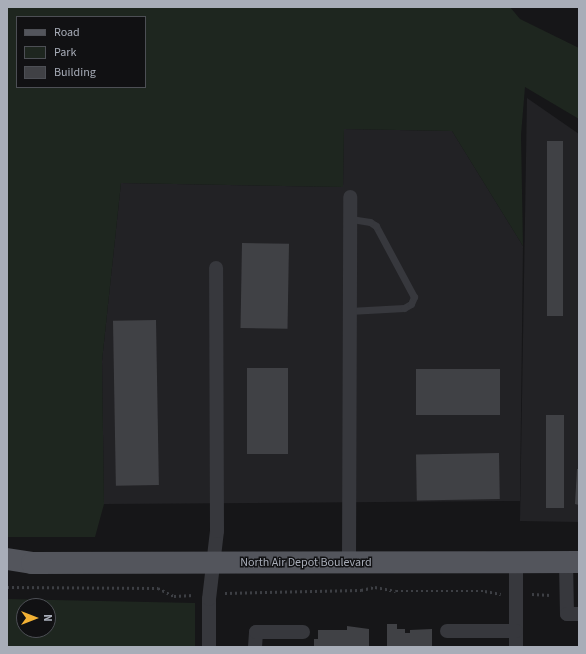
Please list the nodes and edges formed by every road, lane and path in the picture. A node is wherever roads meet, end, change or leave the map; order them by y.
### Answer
1 (350, 197) dead end
2 (350, 219) junction
3 (216, 268) dead end
4 (349, 311) junction
5 (7, 559) edge
6 (516, 562) junction
7 (573, 562) edge
8 (32, 563) junction
9 (213, 563) junction
10 (349, 563) junction
11 (7, 567) edge
12 (7, 587) edge
13 (210, 594) junction
14 (516, 594) junction
15 (567, 595) junction
16 (579, 614) edge
17 (516, 630) junction
18 (447, 631) dead end
19 (303, 632) dead end
20 (209, 647) edge
21 (255, 647) edge
22 (516, 647) edge

1 - 2 street
2 - 4 street
2 - 4 lane
3 - 9 street
4 - 10 street
5 - 8 main road, North Air Depot Boulevard
6 - 7 main road, North Air Depot Boulevard
6 - 10 main road, North Air Depot Boulevard
6 - 14 street
7 - 15 street
8 - 9 main road, North Air Depot Boulevard
8 - 11 main road, North Air Depot Boulevard
9 - 10 main road, North Air Depot Boulevard
9 - 13 street
12 - 13 path
13 - 14 path
13 - 20 street
14 - 15 path
14 - 17 street
15 - 16 street
17 - 18 street
17 - 22 street
19 - 21 street

